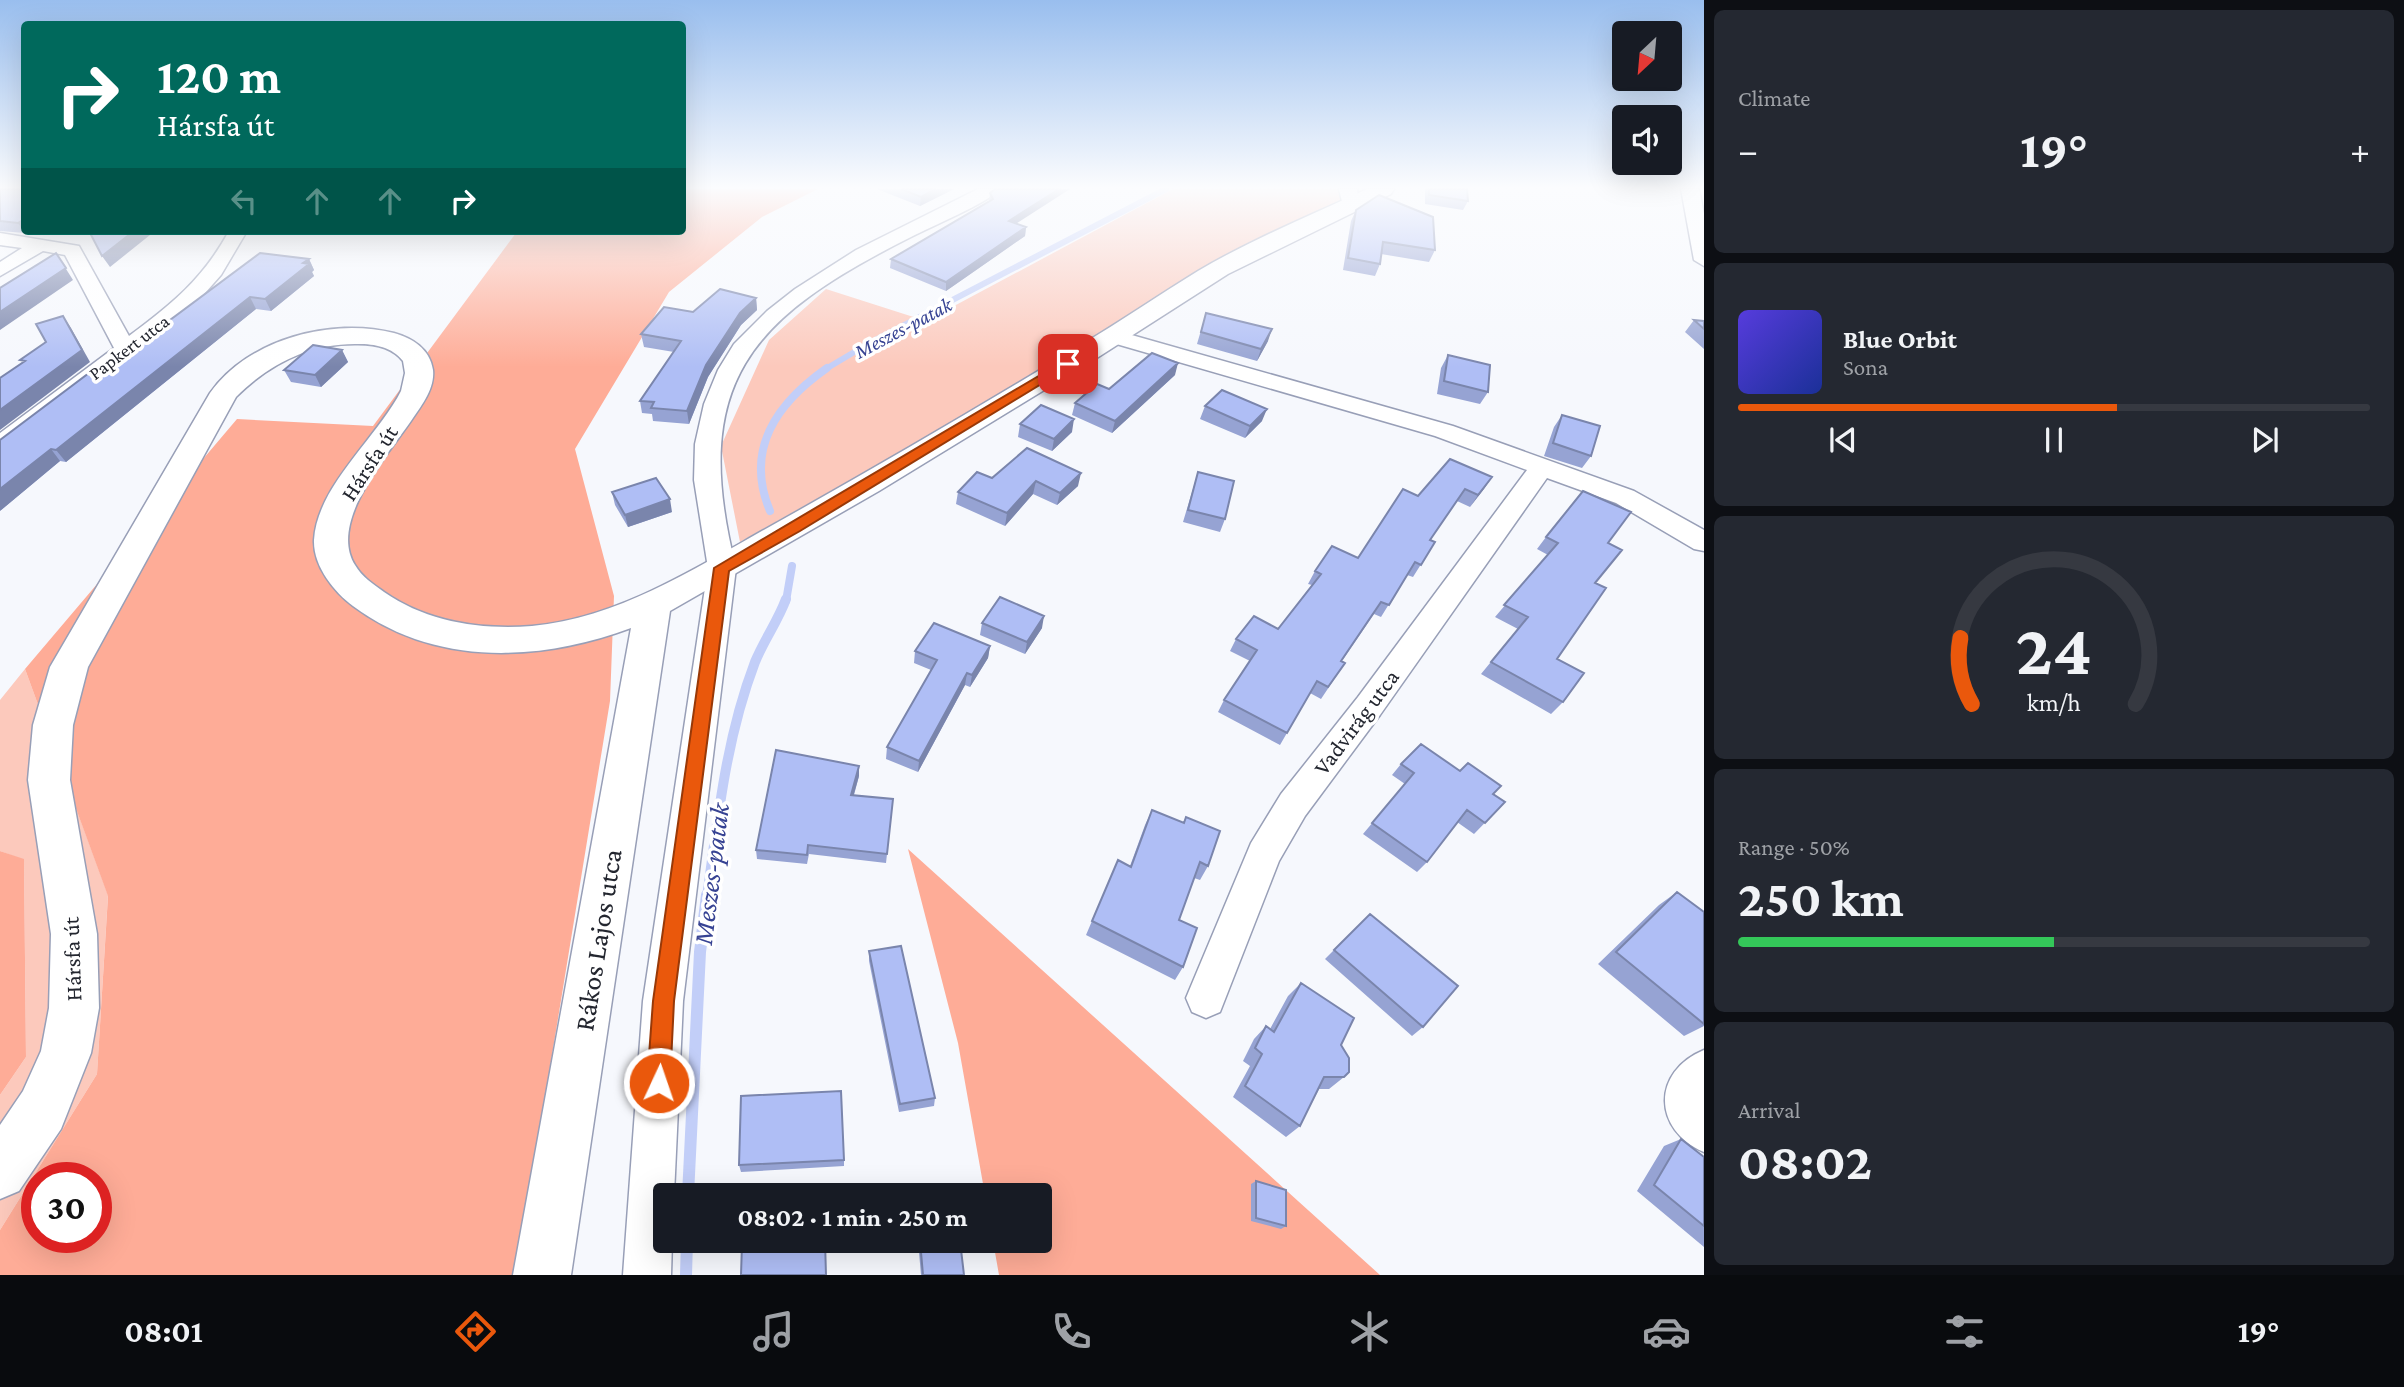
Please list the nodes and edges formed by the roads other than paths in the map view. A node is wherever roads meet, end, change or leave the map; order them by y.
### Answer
1 (35, 248) edge
2 (62, 248) edge
3 (68, 248) edge
4 (229, 248) edge
5 (877, 248) edge
6 (1255, 248) edge
7 (0, 270) edge
8 (0, 288) edge
9 (1114, 336) junction
10 (125, 349) junction
11 (0, 445) edge
12 (1542, 467) junction
13 (1704, 542) edge
14 (722, 568) junction
15 (653, 605) junction
16 (1206, 998) dead end
17 (1704, 1071) edge
18 (1704, 1130) edge
19 (0, 1172) edge
20 (542, 1275) edge
21 (647, 1275) edge

1 - 7 street
2 - 8 street
3 - 10 street
4 - 10 street, Papkert utca
5 - 14 street
6 - 9 street, Hársfa út
9 - 12 street
9 - 14 street, Hársfa út
10 - 11 street, Papkert utca
12 - 13 street
12 - 16 street, Vadvirág utca
14 - 15 street, Hársfa út
14 - 21 street
15 - 19 street, Hársfa út
15 - 20 street, Rákos Lajos utca
17 - 18 street

